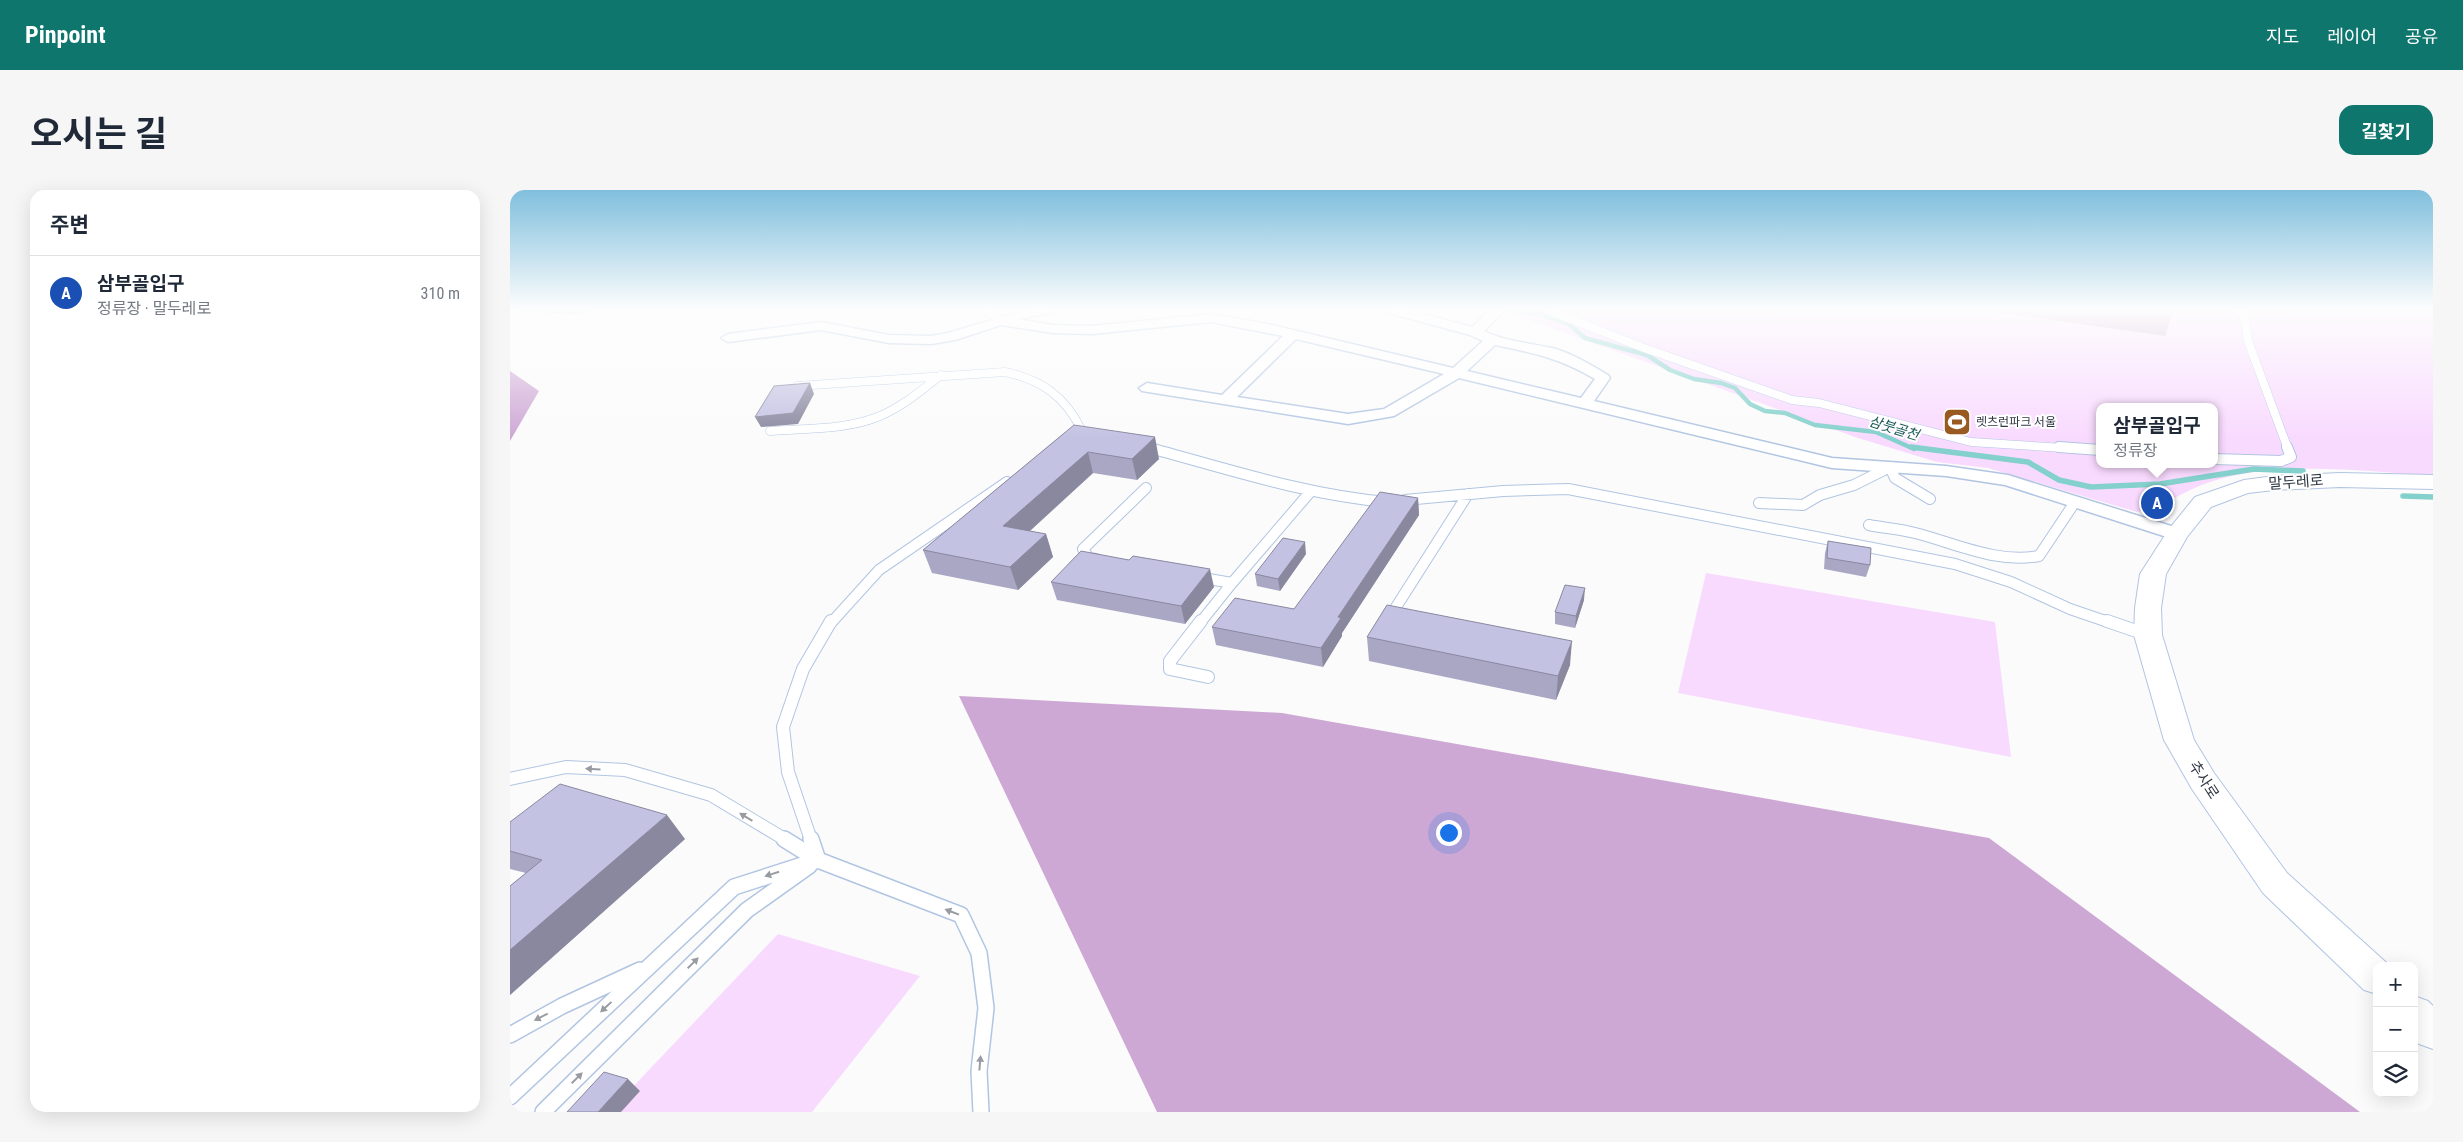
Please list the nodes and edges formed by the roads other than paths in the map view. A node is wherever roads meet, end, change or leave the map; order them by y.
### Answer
1 (1274, 352) edge
2 (1364, 352) edge
3 (1479, 352) edge
4 (1548, 352) edge
5 (1655, 352) edge
6 (2252, 352) edge
7 (1456, 374) junction
8 (940, 375) junction
9 (788, 387) edge
10 (1147, 388) dead end
11 (1225, 400) junction
12 (1585, 403) junction
13 (770, 431) dead end
14 (1101, 436) edge
15 (1130, 443) edge
16 (2096, 450) edge
17 (2218, 459) edge
18 (1890, 467) junction
19 (1017, 475) edge
20 (2433, 482) edge
21 (1146, 488) dead end
22 (1311, 491) junction
23 (1468, 494) junction
24 (1930, 499) dead end
25 (2075, 502) junction
26 (1759, 503) dead end
27 (1869, 525) dead end
28 (2177, 534) junction
29 (1108, 561) edge
30 (1184, 574) edge
31 (1232, 583) junction
32 (1391, 614) edge
33 (2148, 635) junction
34 (1208, 677) dead end
35 (510, 779) edge
36 (818, 860) junction
37 (649, 967) junction
38 (2373, 974) edge
39 (2418, 1017) edge
40 (2433, 1031) edge
41 (510, 1035) edge
42 (510, 1097) edge
43 (543, 1112) edge
44 (981, 1112) edge

1 - 11 street
2 - 7 street
3 - 7 street
4 - 12 street
5 - 16 lane
6 - 17 lane
7 - 11 street
7 - 12 street
8 - 9 lane
8 - 13 lane
8 - 14 lane
10 - 11 street
12 - 18 street
15 - 22 lane
18 - 24 lane
18 - 25 street
18 - 26 lane
19 - 36 lane
20 - 28 street, 말두레로
21 - 29 lane
22 - 23 lane
22 - 31 lane
23 - 32 lane
23 - 33 lane
25 - 27 lane
25 - 28 street
28 - 33 street, 추사로
30 - 31 lane
31 - 34 lane
33 - 38 street, 추사로
36 -> 35 lane
36 -> 37 lane
43 -> 36 lane
44 -> 36 lane
37 -> 41 lane
37 -> 42 lane
39 - 40 street

